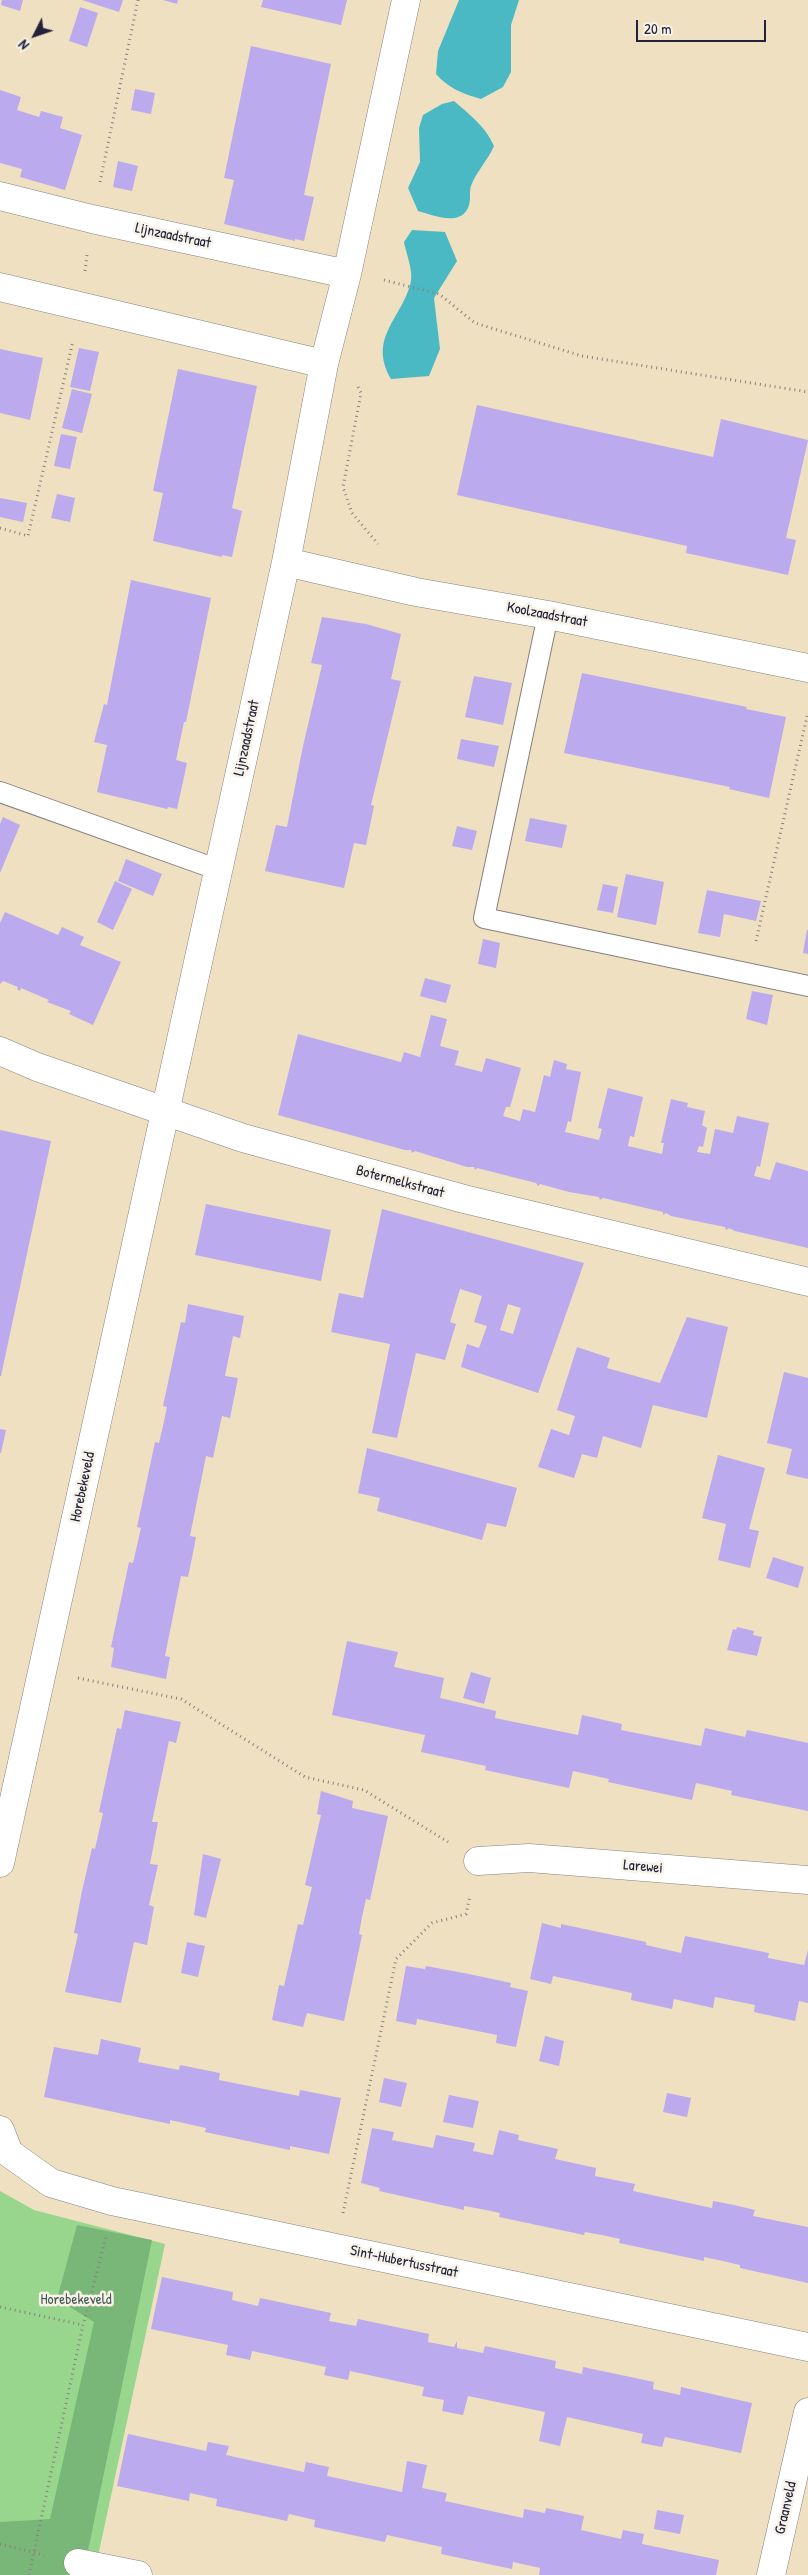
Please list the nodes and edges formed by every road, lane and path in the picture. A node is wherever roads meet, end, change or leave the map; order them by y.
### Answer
1 (138, 0) edge
2 (406, 0) edge
3 (0, 196) edge
4 (92, 218) junction
5 (346, 274) junction
6 (404, 283) dead end
7 (0, 287) edge
8 (81, 305) junction
9 (324, 364) junction
10 (808, 392) edge
11 (0, 528) edge
12 (381, 548) dead end
13 (286, 562) junction
14 (548, 614) junction
15 (808, 668) edge
16 (808, 712) edge
17 (0, 792) edge
18 (218, 870) junction
19 (748, 974) junction
20 (808, 986) edge
21 (0, 1052) edge
22 (164, 1111) junction
23 (808, 1282) edge
24 (43, 1671) junction
25 (478, 1861) junction
26 (0, 1863) edge
27 (808, 1880) edge
28 (3, 2145) edge
29 (112, 2201) junction
30 (335, 2248) junction
31 (0, 2307) edge
32 (83, 2325) junction
33 (808, 2347) edge
34 (808, 2412) edge
35 (0, 2544) edge
36 (34, 2552) junction
37 (78, 2563) joint
38 (28, 2575) edge
39 (138, 2575) edge
40 (771, 2575) edge

1 - 4 path
2 - 5 street, Lijnzaadstraat
3 - 4 street, Lijnzaadstraat
4 - 5 street, Lijnzaadstraat
4 - 8 path
5 - 9 street, Lijnzaadstraat
6 - 10 path
7 - 8 street
8 - 9 street
8 - 11 path
9 - 12 path
9 - 13 street, Lijnzaadstraat
13 - 14 street, Koolzaadstraat
13 - 18 street, Lijnzaadstraat
14 - 15 street, Koolzaadstraat
14 - 19 lane
16 - 19 path
17 - 18 lane
18 - 22 street, Lijnzaadstraat
19 - 20 lane
21 - 22 street, Botermelkstraat
22 - 23 street, Botermelkstraat
22 - 24 street, Horebekeveld
24 - 25 path
24 - 26 street, Horebekeveld
25 - 27 street, Larewei
25 - 30 path
28 - 29 street, Sint-Hubertusstraat
29 - 30 street, Sint-Hubertusstraat
29 - 32 path
30 - 33 street, Sint-Hubertusstraat
31 - 32 path
32 - 36 path
34 - 40 street, Graanveld
35 - 36 path
36 - 37 path
36 - 38 path
37 - 39 street

